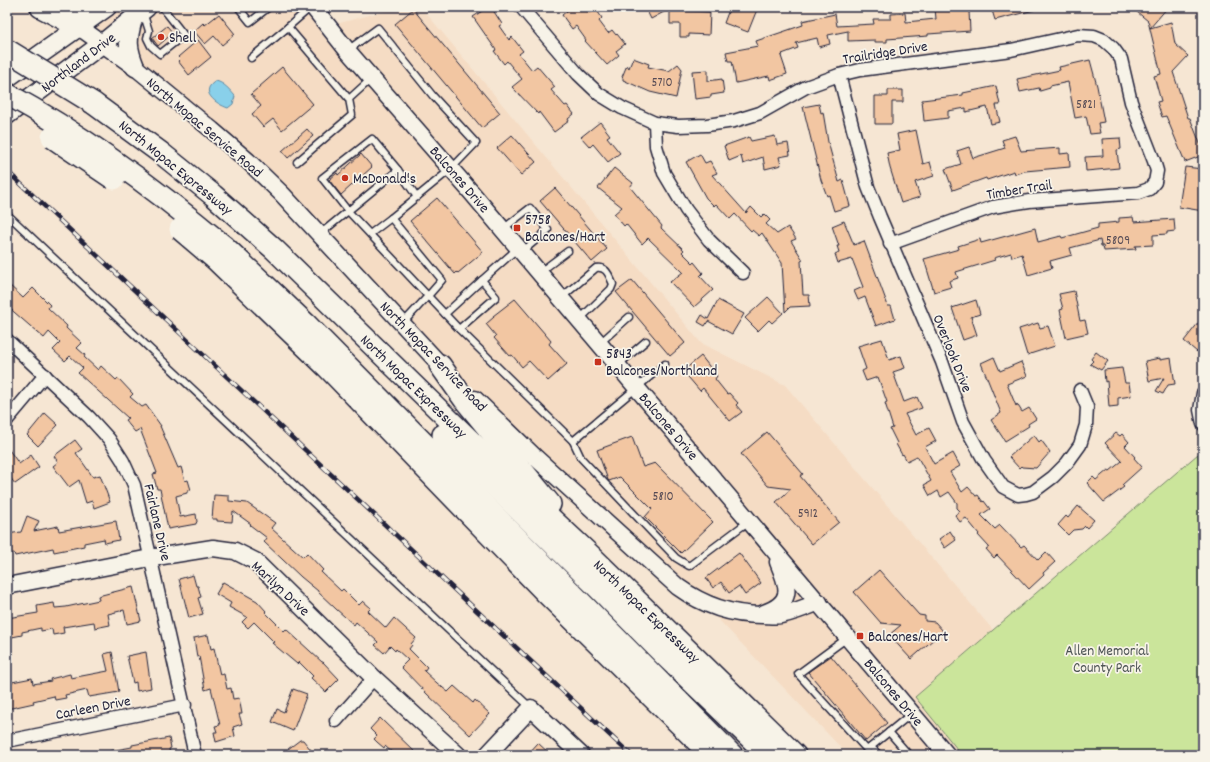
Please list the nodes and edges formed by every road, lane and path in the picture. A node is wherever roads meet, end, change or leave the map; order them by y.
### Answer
1 (41, 7) edge
2 (47, 7) edge
3 (84, 7) edge
4 (107, 7) edge
5 (162, 7) edge
6 (238, 7) edge
7 (269, 7) edge
8 (312, 7) edge
9 (521, 7) edge
10 (141, 12) edge
11 (79, 27) junction
12 (288, 27) junction
13 (103, 43) junction
14 (7, 50) edge
15 (348, 50) junction
16 (251, 58) dead end
17 (7, 64) edge
18 (135, 67) junction
19 (839, 75) junction
20 (7, 78) edge
21 (372, 78) junction
22 (7, 94) edge
23 (349, 99) junction
24 (89, 108) junction
25 (7, 110) edge
26 (7, 115) edge
27 (654, 123) junction
28 (297, 162) dead end
29 (451, 169) junction
30 (398, 170) junction
31 (1155, 182) joint
32 (417, 197) junction
33 (348, 210) junction
34 (7, 214) edge
35 (391, 218) junction
36 (503, 230) junction
37 (319, 234) junction
38 (370, 234) junction
39 (890, 244) junction
40 (520, 250) junction
41 (568, 251) dead end
42 (219, 253) junction
43 (540, 273) junction
44 (743, 273) dead end
45 (482, 280) junction
46 (428, 296) junction
47 (561, 298) junction
48 (445, 314) junction
49 (629, 317) dead end
50 (579, 320) junction
51 (402, 324) junction
52 (459, 329) junction
53 (7, 340) edge
54 (646, 341) dead end
55 (599, 344) junction
56 (665, 364) dead end
57 (440, 365) junction
58 (618, 366) junction
59 (45, 375) junction
60 (637, 388) junction
61 (1080, 390) dead end
62 (1202, 394) edge
63 (7, 420) edge
64 (1203, 424) edge
65 (573, 441) junction
66 (749, 521) junction
67 (774, 551) junction
68 (587, 552) junction
69 (150, 558) junction
70 (7, 586) edge
71 (565, 586) junction
72 (598, 588) junction
73 (819, 602) junction
74 (759, 615) junction
75 (848, 637) junction
76 (374, 678) junction
77 (185, 705) junction
78 (531, 708) junction
79 (748, 710) junction
80 (912, 713) junction
81 (670, 714) junction
82 (336, 721) dead end
83 (889, 732) junction
84 (7, 741) edge
85 (871, 747) junction
86 (196, 755) edge
87 (458, 755) edge
88 (487, 755) edge
89 (581, 755) edge
90 (711, 755) edge
91 (732, 755) edge
92 (768, 755) edge
93 (795, 755) edge
94 (880, 755) edge
95 (909, 755) edge
96 (947, 755) edge

1 - 11 highway
2 - 3 main road
4 - 11 main road, Northland Drive
5 - 10 lane
6 - 7 lane
8 - 12 lane
8 - 15 street, Balcones Drive
9 - 27 street, Trailridge Drive
10 - 13 main road, Northland Drive
10 - 18 main road
11 - 13 street, North Mopac Service Road
11 - 20 main road, Northland Drive
12 - 16 lane
12 - 23 lane
13 - 18 street, North Mopac Service Road
13 - 26 main road, Northland Drive
14 - 24 highway, North Mopac Expressway, bridge
15 - 21 street, Balcones Drive
15 - 29 lane
17 - 24 highway
18 - 37 street, North Mopac Service Road
19 - 27 street, Trailridge Drive
19 - 31 street, Trailridge Drive
19 - 39 street, Overlook Drive
21 - 23 lane
21 - 29 street, Balcones Drive
22 - 42 highway, bridge
23 - 28 lane
24 - 68 highway, North Mopac Expressway
24 - 72 highway
25 - 42 highway, bridge
27 - 44 street
29 - 32 lane
29 - 36 street, Balcones Drive
30 - 32 lane
30 - 33 lane
30 - 33 lane
31 - 39 street, Timber Trail
32 - 35 lane
33 - 37 lane
33 - 38 lane
34 - 78 lane
35 - 38 lane
35 - 46 lane
36 - 40 street, Balcones Drive
36 - 40 lane
37 - 51 street, North Mopac Service Road
38 - 46 lane
39 - 61 street, Overlook Drive
40 - 43 street, Balcones Drive
40 - 45 lane
41 - 43 lane
42 - 71 highway
42 - 81 highway
43 - 47 street, Balcones Drive
45 - 48 lane
45 - 52 lane
46 - 48 lane
46 - 51 lane
47 - 50 street, Balcones Drive
47 - 50 lane
48 - 52 lane
49 - 55 lane
50 - 55 street, Balcones Drive
51 - 57 street, North Mopac Service Road
52 - 65 lane
53 - 59 street, Fairlane Drive
54 - 58 lane
55 - 58 street, Balcones Drive
56 - 60 lane
57 - 68 highway
57 - 74 street, North Mopac Service Road
58 - 60 street, Balcones Drive
59 - 63 street
59 - 69 street, Fairlane Drive
60 - 65 lane
60 - 66 street, Balcones Drive
62 - 64 street
65 - 66 lane
66 - 67 street, Balcones Drive
67 - 73 street, Balcones Drive
67 - 74 street
68 - 79 highway, North Mopac Expressway
69 - 70 street, Marilyn Drive
69 - 76 street, Marilyn Drive
69 - 77 street, Fairlane Drive
71 - 81 highway
71 - 91 highway
72 - 79 highway
72 - 92 highway
73 - 74 street, North Mopac Service Road
73 - 75 street, Balcones Drive
75 - 80 street, Balcones Drive
75 - 85 lane
76 - 82 street
76 - 87 street, Marilyn Drive
77 - 84 street, Carleen Drive
77 - 86 street, Fairlane Drive
78 - 88 street
78 - 89 street
79 - 93 highway, North Mopac Expressway
80 - 83 lane
80 - 96 street, Balcones Drive
81 - 90 highway
83 - 85 lane
83 - 95 lane
85 - 94 lane

